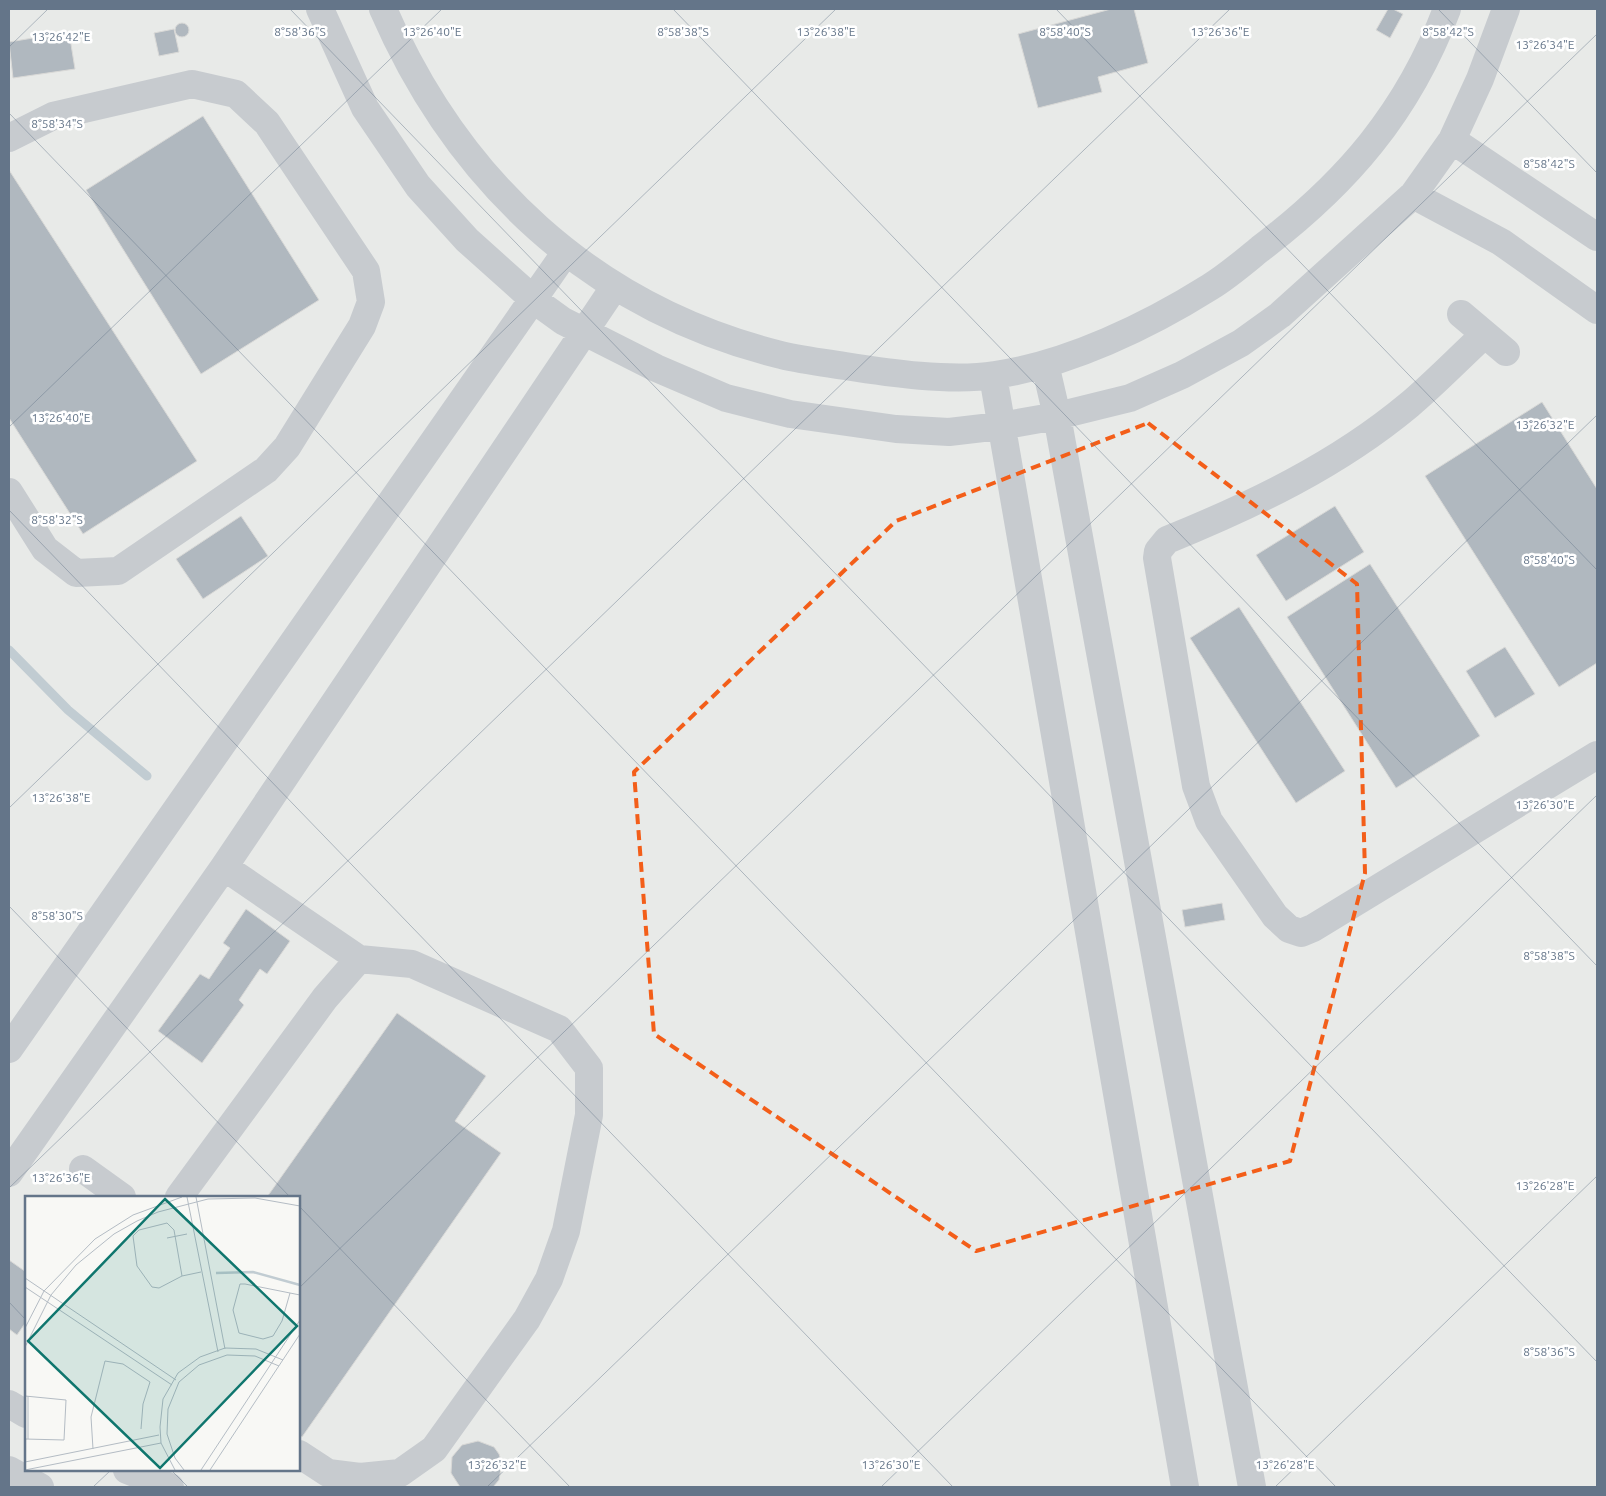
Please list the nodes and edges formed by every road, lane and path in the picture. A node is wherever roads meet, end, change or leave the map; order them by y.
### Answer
1 (320, 9) edge
2 (383, 9) edge
3 (1447, 9) edge
4 (1506, 9) edge
5 (9, 138) edge
6 (1452, 140) junction
7 (1413, 195) junction
8 (1597, 237) edge
9 (566, 252) junction
10 (615, 286) junction
11 (534, 300) junction
12 (1597, 310) edge
13 (1461, 314) dead end
14 (583, 333) junction
15 (1484, 335) junction
16 (1506, 352) dead end
17 (1045, 364) junction
18 (993, 376) junction
19 (1057, 416) junction
20 (1000, 426) junction
21 (9, 492) edge
22 (1597, 755) edge
23 (224, 867) junction
24 (359, 959) junction
25 (9, 1049) edge
26 (82, 1169) dead end
27 (9, 1173) edge
28 (121, 1196) edge
29 (180, 1196) edge
30 (9, 1404) edge
31 (25, 1413) edge
32 (300, 1455) edge
33 (9, 1470) edge
34 (130, 1471) edge
35 (40, 1487) edge
36 (170, 1487) edge
37 (1185, 1487) edge
38 (1252, 1487) edge

1 - 11 lane
2 - 9 lane
3 - 17 lane
4 - 6 lane
5 - 21 lane
6 - 7 lane
6 - 8 lane
7 - 12 lane
7 - 19 lane
9 - 10 lane
9 - 11 lane
10 - 14 lane
10 - 18 lane
11 - 14 lane
11 - 25 lane
13 - 15 lane
14 - 20 lane
14 - 23 lane
15 - 16 lane
15 - 22 lane
17 - 18 lane
17 - 19 lane
18 - 20 lane
19 - 20 lane
19 - 38 lane
20 - 37 lane
23 - 24 lane
23 - 27 lane
24 - 29 lane
24 - 32 lane
26 - 28 lane
30 - 31 lane
33 - 35 lane
34 - 36 lane

